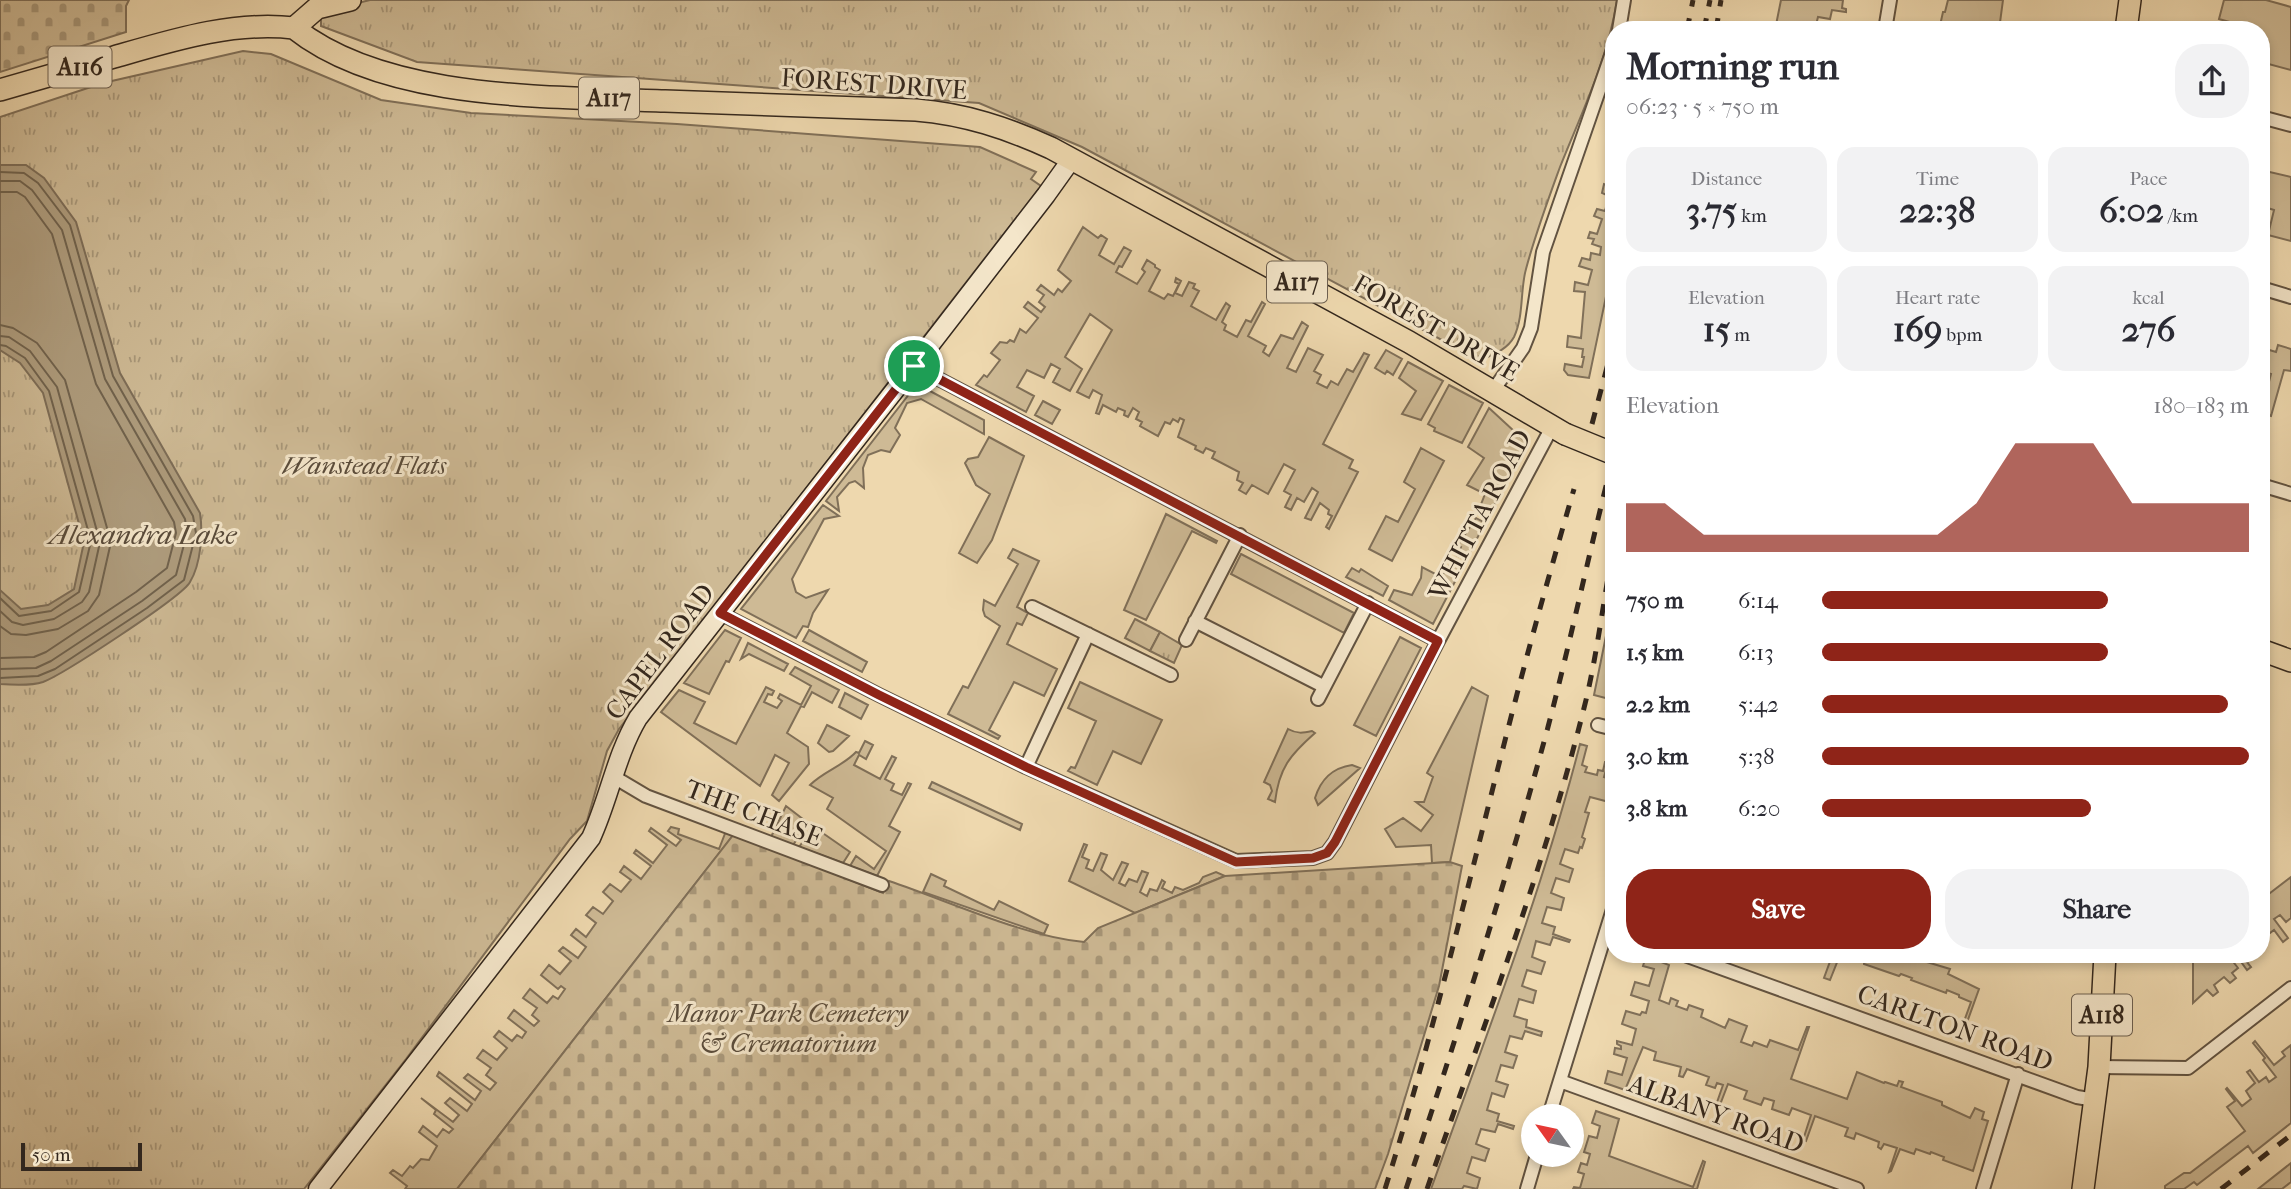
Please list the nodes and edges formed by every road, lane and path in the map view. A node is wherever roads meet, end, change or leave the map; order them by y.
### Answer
1 (350, 0) edge
2 (1624, 0) edge
3 (1890, 0) edge
4 (2130, 0) edge
5 (1620, 21) edge
6 (1886, 21) edge
7 (2127, 21) edge
8 (295, 28) junction
9 (1605, 73) edge
10 (0, 90) edge
11 (2270, 119) edge
12 (2291, 125) edge
13 (1071, 160) junction
14 (2270, 290) edge
15 (2291, 296) edge
16 (914, 366) junction
17 (1492, 392) junction
18 (1559, 431) junction
19 (1605, 450) edge
20 (2270, 488) edge
21 (2291, 494) edge
22 (1240, 536) junction
23 (1368, 603) junction
24 (1032, 607) dead end
25 (720, 613) junction
26 (1195, 621) junction
27 (1088, 634) junction
28 (1186, 640) dead end
29 (1438, 641) junction
30 (2270, 653) edge
31 (2291, 661) edge
32 (1171, 675) dead end
33 (1323, 686) junction
34 (1318, 699) dead end
35 (1598, 725) dead end
36 (1605, 727) edge
37 (1026, 767) junction
38 (614, 777) junction
39 (882, 885) dead end
40 (1605, 943) edge
41 (1707, 963) edge
42 (2105, 963) edge
43 (2291, 988) edge
44 (2099, 1068) junction
45 (2018, 1074) junction
46 (1560, 1082) junction
47 (2095, 1100) junction
48 (1553, 1104) edge
49 (1533, 1167) edge
50 (318, 1189) edge
51 (1527, 1189) edge
52 (1857, 1189) edge
53 (1983, 1189) edge
54 (2083, 1189) edge

1 - 8 main road
2 - 5 street
3 - 6 street
4 - 7 main road
8 - 10 main road, A116
8 - 13 main road, FOREST DRIVE / A117
9 - 17 street
11 - 12 street
13 - 16 street, CAPEL ROAD
13 - 17 main road, FOREST DRIVE / A117
14 - 15 street
16 - 22 street
16 - 25 street, CAPEL ROAD
17 - 18 main road, FOREST DRIVE / A117
18 - 19 main road, A117, bridge
18 - 29 street, WHITTA ROAD
20 - 21 street
22 - 23 street
22 - 26 street
23 - 29 street
23 - 33 street
24 - 27 street
25 - 37 street, WHITTA ROAD
25 - 38 street, CAPEL ROAD
26 - 28 street
26 - 33 street
27 - 32 street
27 - 37 street
29 - 37 street, WHITTA ROAD
30 - 31 main road
33 - 34 street
35 - 36 street
38 - 39 street, THE CHASE
38 - 50 street, CAPEL ROAD
40 - 46 street
41 - 45 street, CARLTON ROAD
42 - 44 main road, A118
43 - 44 street
44 - 47 main road, A118
45 - 47 street, CARLTON ROAD
45 - 53 street
46 - 48 street
46 - 52 street, ALBANY ROAD
47 - 54 main road, A118
49 - 51 street

